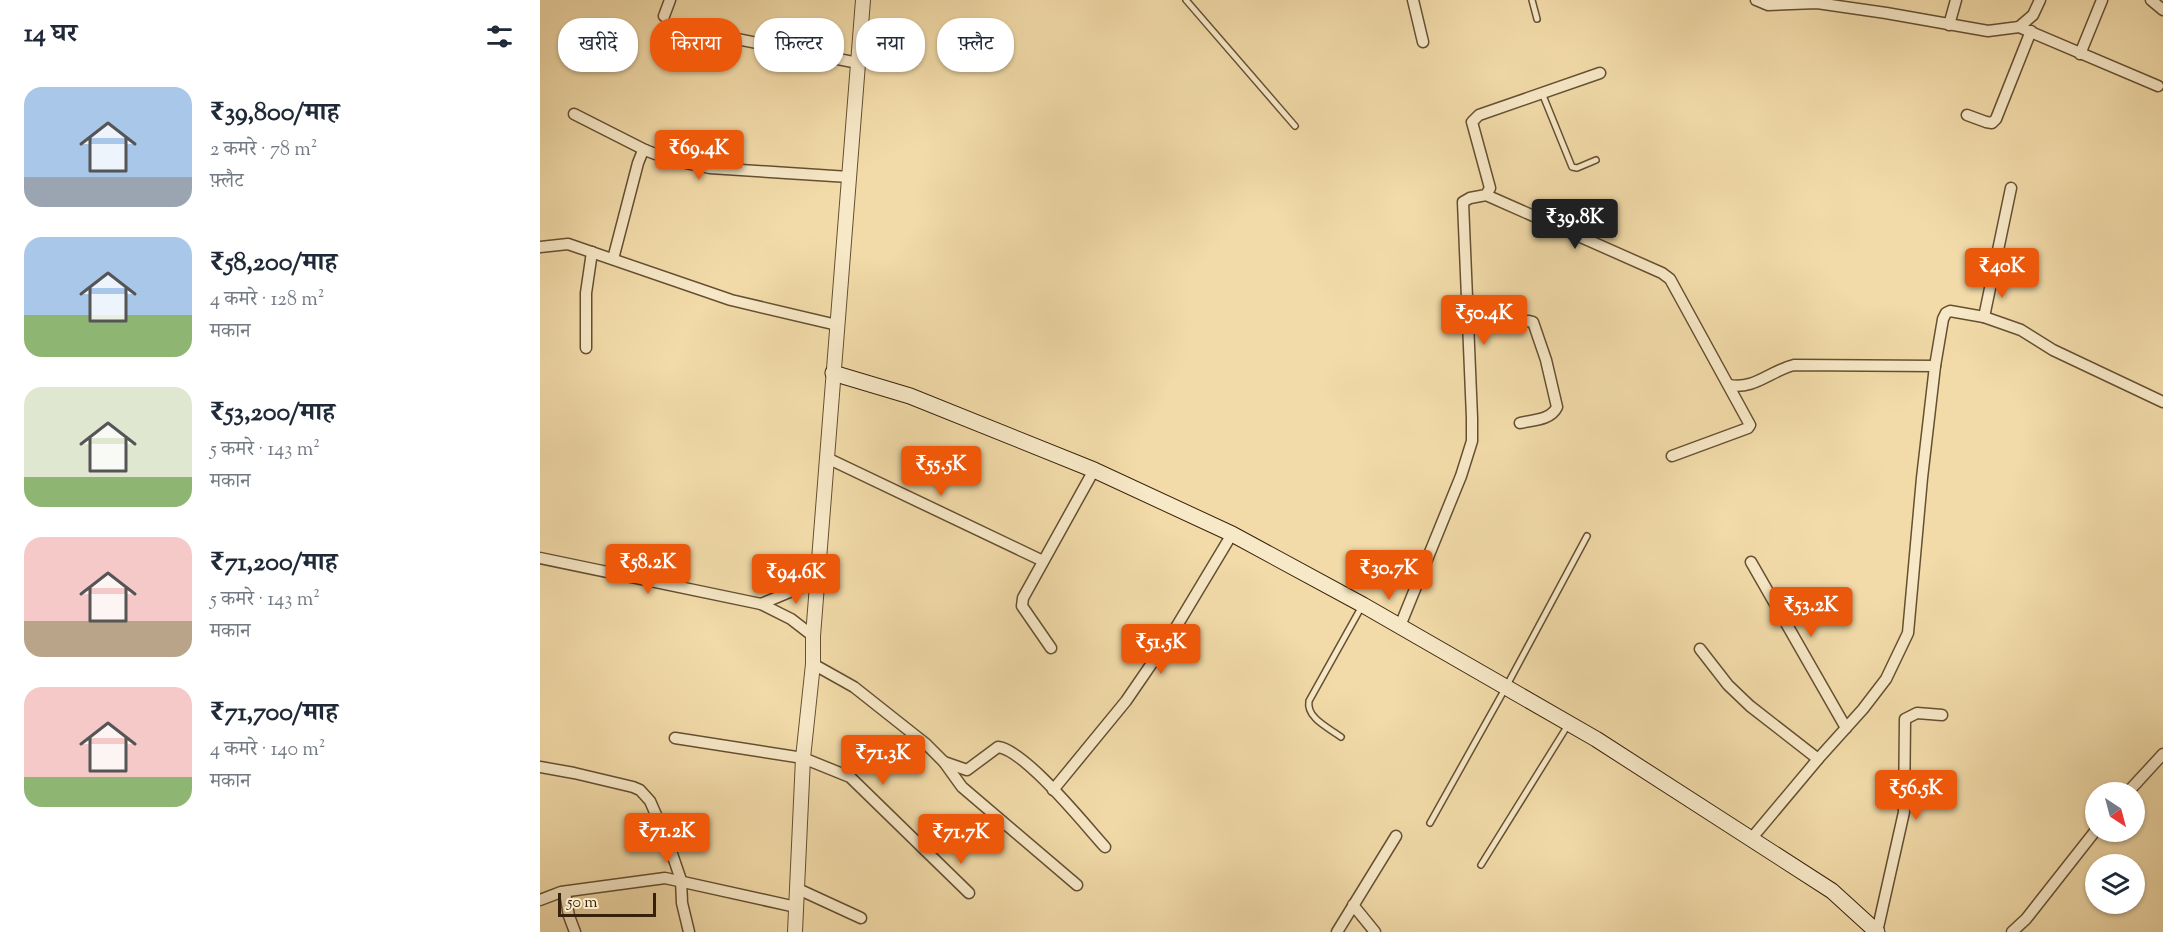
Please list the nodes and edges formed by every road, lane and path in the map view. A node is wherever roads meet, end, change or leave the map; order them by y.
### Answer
1 (670, 0) edge
2 (863, 0) edge
3 (1186, 0) edge
4 (1413, 0) edge
5 (1532, 0) edge
6 (1756, 0) edge
7 (1956, 0) edge
8 (2040, 0) edge
9 (2102, 0) edge
10 (2151, 0) edge
11 (1867, 5) edge
12 (2163, 10) edge
13 (664, 16) dead end
14 (862, 18) edge
15 (1537, 19) dead end
16 (1949, 25) junction
17 (2019, 27) junction
18 (2031, 31) junction
19 (742, 40) edge
20 (1423, 42) dead end
21 (2080, 54) junction
22 (856, 63) edge
23 (857, 72) edge
24 (1600, 73) dead end
25 (2158, 86) dead end
26 (1542, 93) junction
27 (574, 114) dead end
28 (1968, 115) dead end
29 (1295, 126) dead end
30 (645, 150) junction
31 (1596, 160) dead end
32 (849, 177) junction
33 (2011, 188) dead end
34 (1486, 195) junction
35 (540, 247) edge
36 (592, 252) junction
37 (613, 259) junction
38 (1984, 317) junction
39 (837, 325) junction
40 (1469, 326) junction
41 (586, 348) dead end
42 (1935, 366) junction
43 (833, 373) junction
44 (1729, 385) junction
45 (2163, 402) edge
46 (1520, 423) dead end
47 (1672, 456) dead end
48 (827, 458) junction
49 (1094, 470) junction
50 (1232, 534) junction
51 (1587, 536) dead end
52 (540, 558) edge
53 (1043, 561) junction
54 (1751, 562) dead end
55 (818, 578) junction
56 (761, 604) junction
57 (1363, 605) junction
58 (1400, 626) junction
59 (813, 636) junction
60 (1052, 648) dead end
61 (1700, 649) dead end
62 (813, 664) junction
63 (1506, 687) junction
64 (1942, 715) dead end
65 (1569, 723) junction
66 (1846, 728) junction
67 (1341, 737) dead end
68 (675, 738) dead end
69 (2163, 754) edge
70 (803, 758) junction
71 (1818, 759) junction
72 (944, 762) junction
73 (540, 767) edge
74 (2137, 782) edge
75 (1053, 790) junction
76 (1430, 823) dead end
77 (1396, 836) dead end
78 (1750, 839) junction
79 (2087, 842) edge
80 (1105, 848) dead end
81 (1481, 865) dead end
82 (681, 880) junction
83 (1077, 885) dead end
84 (798, 889) junction
85 (565, 892) junction
86 (969, 893) dead end
87 (540, 900) edge
88 (1353, 905) junction
89 (796, 907) junction
90 (861, 918) dead end
91 (575, 932) edge
92 (689, 932) edge
93 (795, 932) edge
94 (1337, 932) edge
95 (1375, 932) edge
96 (1877, 932) edge
97 (2013, 932) edge

1 - 13 street
2 - 14 street
3 - 29 lane
4 - 20 street
5 - 15 lane
6 - 11 street
7 - 16 street
8 - 17 street
9 - 21 street
10 - 12 street
11 - 16 street
16 - 17 street
17 - 18 street
18 - 21 street
18 - 28 street
19 - 22 street
21 - 25 street
23 - 32 street
24 - 26 street
26 - 31 lane
26 - 34 street
27 - 30 street
30 - 32 street
30 - 37 street
32 - 39 street
33 - 38 street
34 - 40 street
34 - 44 street
35 - 36 street
36 - 37 street
36 - 41 street
37 - 39 street
38 - 42 street
38 - 45 street
39 - 43 street
40 - 46 street
40 - 58 street
42 - 44 street
42 - 66 street
43 - 48 street
43 - 49 main road
44 - 47 street
48 - 53 street
48 - 55 street
49 - 50 main road
49 - 53 street
50 - 57 main road
50 - 75 street
51 - 63 lane
52 - 56 street
53 - 60 street
54 - 66 street
55 - 56 street
55 - 59 street
56 - 59 street
57 - 58 main road
57 - 67 lane
58 - 63 main road
59 - 62 street
61 - 71 street
62 - 70 street
62 - 72 street
63 - 65 main road
63 - 76 lane
64 - 96 street
65 - 78 main road
65 - 81 lane
66 - 71 street
68 - 70 street
69 - 74 street
70 - 84 street
70 - 86 street
71 - 78 street
72 - 75 street
72 - 83 street
73 - 82 street
75 - 80 street
77 - 88 street
78 - 96 main road
79 - 97 street
82 - 85 street
82 - 89 street
82 - 92 street
84 - 89 street
84 - 90 street
85 - 87 street
85 - 91 street
88 - 94 street
88 - 95 street
89 - 93 street

